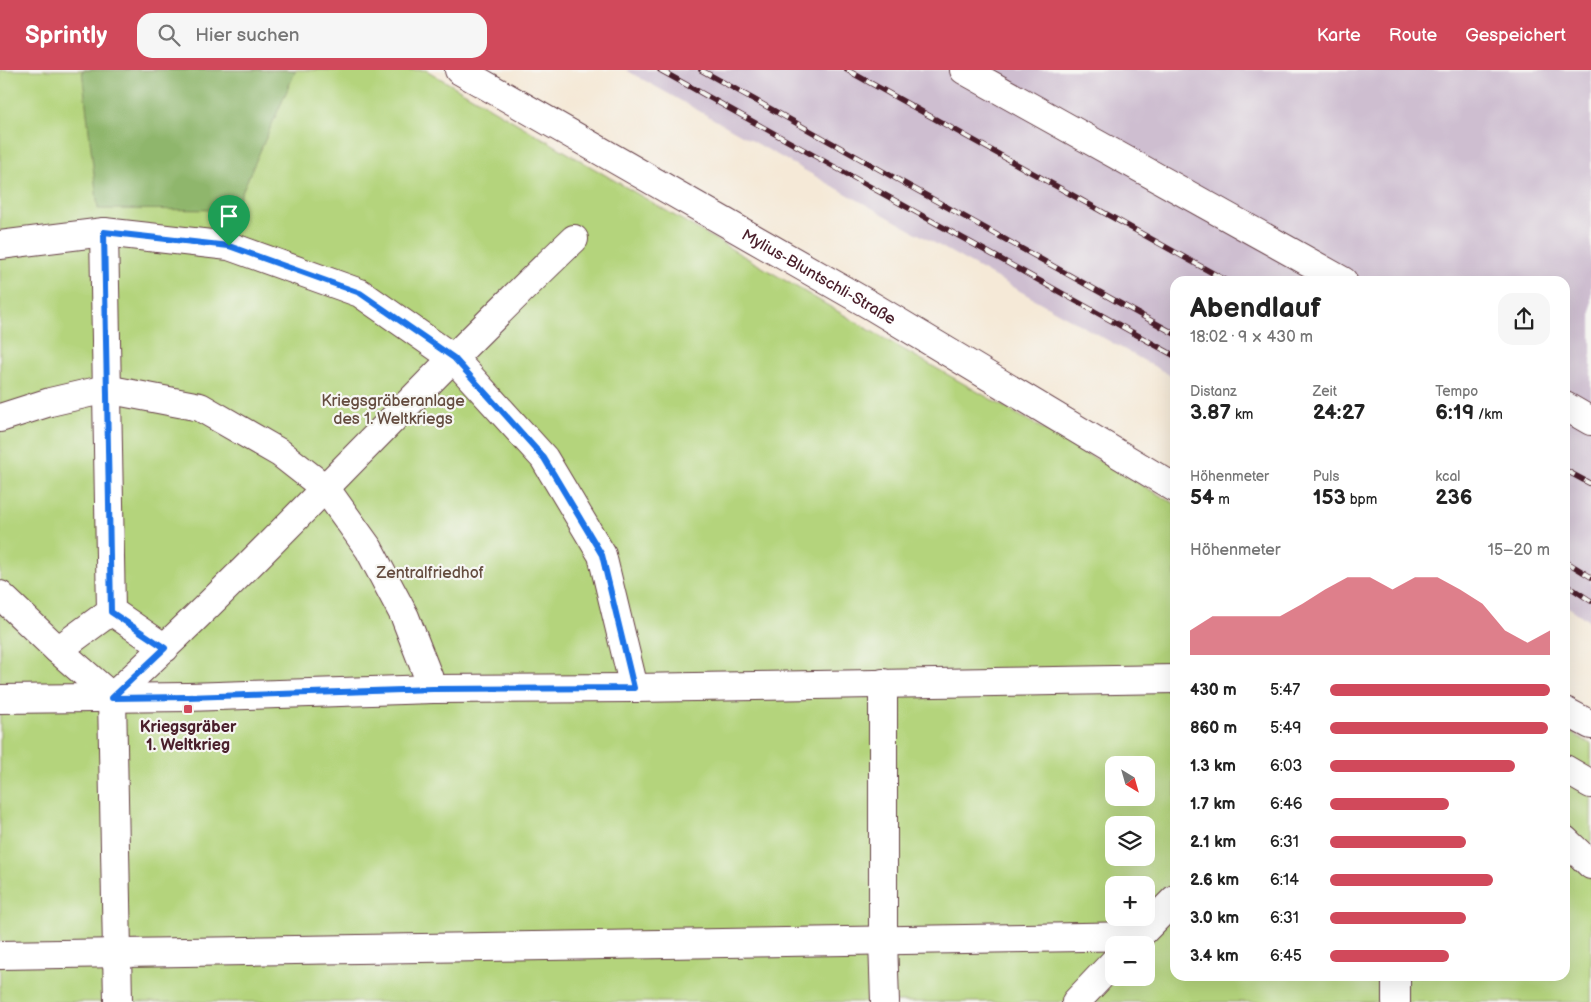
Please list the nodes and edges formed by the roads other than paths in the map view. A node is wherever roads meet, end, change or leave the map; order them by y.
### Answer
1 (459, 70) edge
2 (964, 70) edge
3 (104, 232) junction
4 (574, 239) dead end
5 (0, 245) edge
6 (1334, 276) edge
7 (454, 358) junction
8 (106, 389) junction
9 (1570, 409) edge
10 (0, 418) edge
11 (1591, 420) edge
12 (1170, 485) edge
13 (326, 489) junction
14 (0, 595) edge
15 (111, 612) junction
16 (165, 648) junction
17 (58, 650) junction
18 (1170, 679) edge
19 (883, 683) junction
20 (634, 688) junction
21 (433, 689) junction
22 (112, 698) junction
23 (0, 699) edge
24 (1570, 714) edge
25 (1591, 726) edge
26 (1570, 772) edge
27 (1591, 784) edge
28 (1570, 845) edge
29 (1591, 865) edge
30 (1170, 904) edge
31 (1139, 936) edge
32 (883, 940) junction
33 (1105, 940) edge
34 (117, 953) junction
35 (0, 955) edge
36 (1105, 971) edge
37 (1396, 981) edge
38 (118, 1002) edge
39 (885, 1002) edge
40 (1076, 1002) edge
41 (1396, 1002) edge

1 - 12 street, Mylius-Bluntschli-Straße
2 - 6 street
3 - 5 street
3 - 7 street
3 - 8 street
4 - 7 street
7 - 13 street
7 - 20 street
8 - 10 street
8 - 13 street
8 - 15 street
9 - 11 street
13 - 16 street
13 - 21 street
14 - 17 street
15 - 16 street
15 - 17 street
16 - 22 street
17 - 22 street
18 - 19 street
19 - 20 street
19 - 32 street
20 - 21 street
21 - 22 street
22 - 23 street
22 - 34 street
24 - 25 street
26 - 27 street
28 - 29 street
30 - 31 street
32 - 33 street
32 - 34 street
32 - 39 street
34 - 35 street
34 - 38 street
36 - 40 street
37 - 41 street

